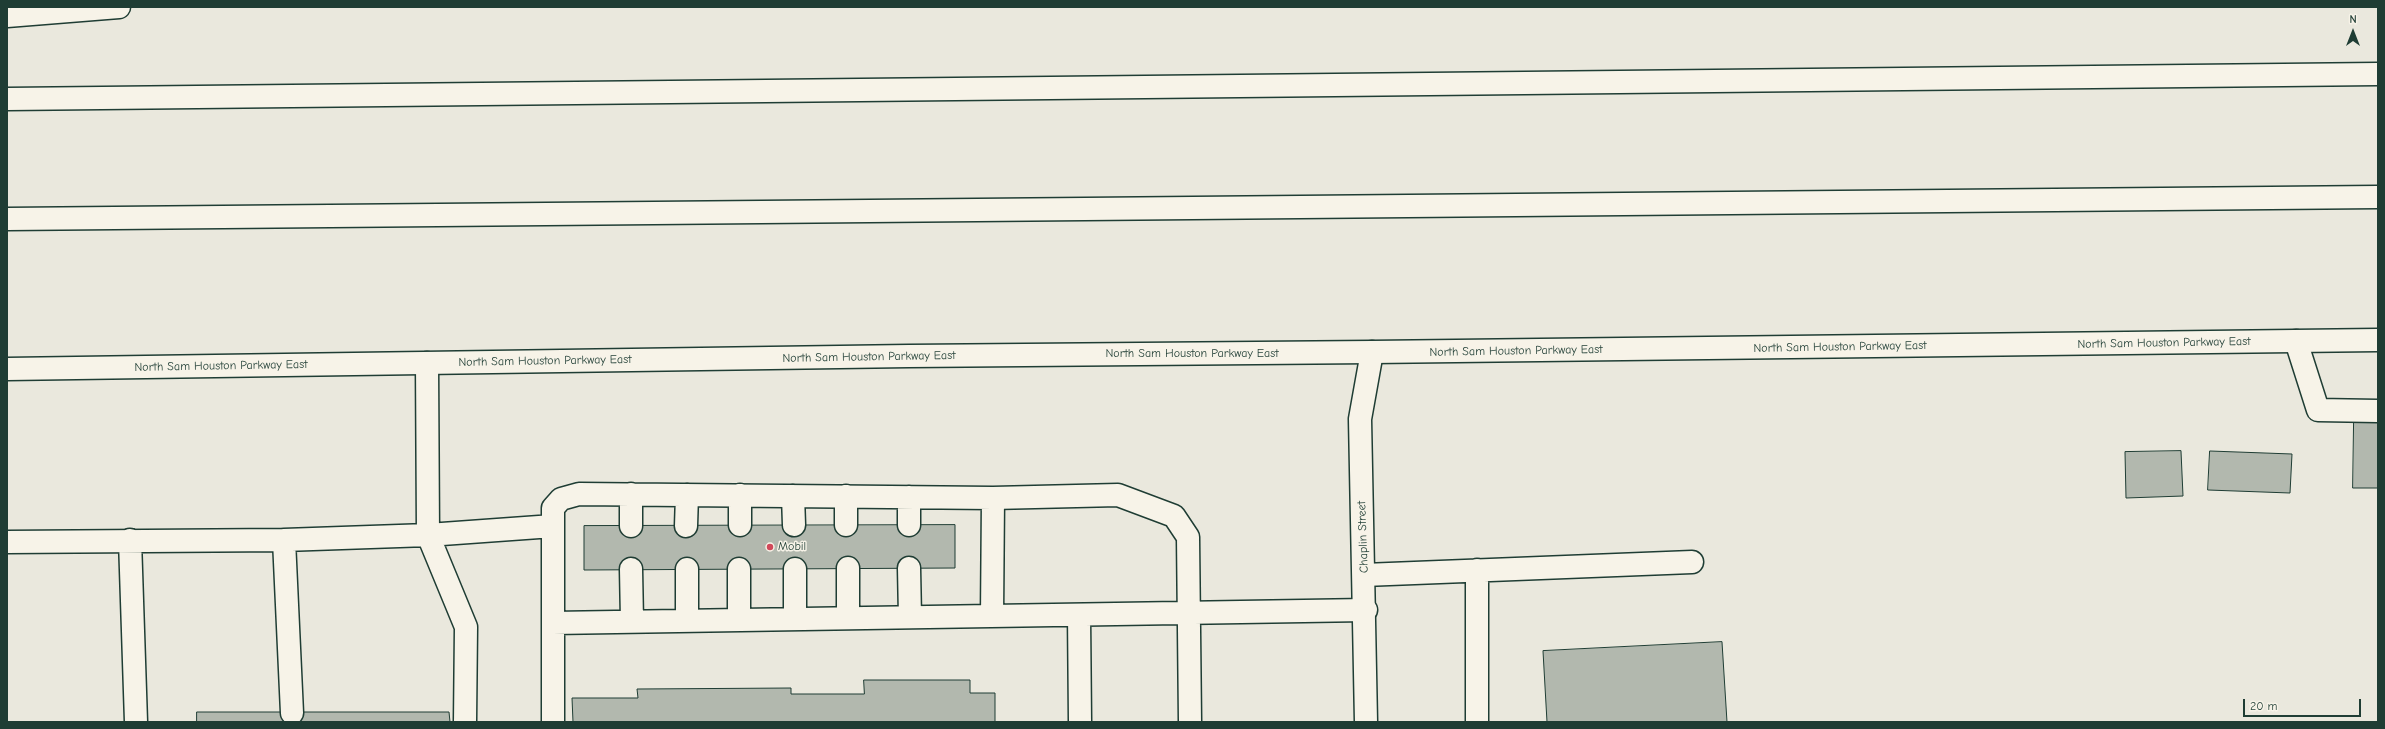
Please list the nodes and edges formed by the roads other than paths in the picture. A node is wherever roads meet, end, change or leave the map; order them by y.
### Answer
1 (119, 7) edge
2 (7, 16) edge
3 (2378, 74) edge
4 (7, 99) edge
5 (2378, 197) edge
6 (7, 218) edge
7 (2378, 340) edge
8 (2296, 341) junction
9 (1372, 352) junction
10 (427, 363) junction
11 (7, 370) edge
12 (2378, 411) edge
13 (631, 494) junction
14 (687, 495) junction
15 (740, 495) junction
16 (793, 496) junction
17 (846, 496) junction
18 (909, 497) junction
19 (994, 498) junction
20 (740, 525) dead end
21 (794, 525) dead end
22 (846, 525) dead end
23 (909, 525) dead end
24 (552, 526) junction
25 (631, 526) dead end
26 (686, 526) dead end
27 (428, 535) junction
28 (130, 540) junction
29 (284, 540) junction
30 (7, 542) edge
31 (1692, 562) dead end
32 (848, 568) dead end
33 (909, 568) dead end
34 (631, 569) dead end
35 (687, 569) dead end
36 (739, 569) dead end
37 (795, 569) dead end
38 (1477, 570) junction
39 (1364, 575) junction
40 (1366, 610) junction
41 (1189, 613) junction
42 (1079, 615) junction
43 (992, 616) junction
44 (910, 617) junction
45 (848, 618) junction
46 (739, 619) junction
47 (795, 619) junction
48 (632, 621) junction
49 (687, 621) junction
50 (552, 623) junction
51 (292, 713) dead end
52 (136, 722) edge
53 (465, 722) edge
54 (553, 722) edge
55 (1080, 722) edge
56 (1190, 722) edge
57 (1366, 722) edge
58 (1477, 722) edge

1 - 2 main road
3 - 4 main road
5 - 6 main road
7 - 8 main road, North Sam Houston Parkway East
8 - 9 main road, North Sam Houston Parkway East
8 - 12 main road
9 - 10 main road, North Sam Houston Parkway East
9 - 39 main road, Chaplin Street
10 - 11 main road, North Sam Houston Parkway East
10 - 27 main road
13 - 14 main road
13 - 24 main road
13 - 25 main road
14 - 15 main road
14 - 26 main road
15 - 16 main road
15 - 20 main road
16 - 17 main road
16 - 21 main road
17 - 18 main road
17 - 22 main road
18 - 19 main road
18 - 23 main road
19 - 41 main road
19 - 43 main road
24 - 27 main road
24 - 50 main road
27 - 29 main road
27 - 53 main road
28 - 29 main road
28 - 30 main road
28 - 52 main road
29 - 51 main road
31 - 38 main road
32 - 45 main road
33 - 44 main road
34 - 48 main road
35 - 49 main road
36 - 46 main road
37 - 47 main road
38 - 39 main road
38 - 58 main road
39 - 40 main road, Chaplin Street
40 - 41 main road
40 - 57 main road, Chaplin Street
41 - 42 main road
41 - 56 main road
42 - 43 main road
42 - 55 main road
43 - 44 main road
44 - 45 main road
45 - 47 main road
46 - 47 main road
46 - 49 main road
48 - 49 main road
48 - 50 main road
50 - 54 main road

